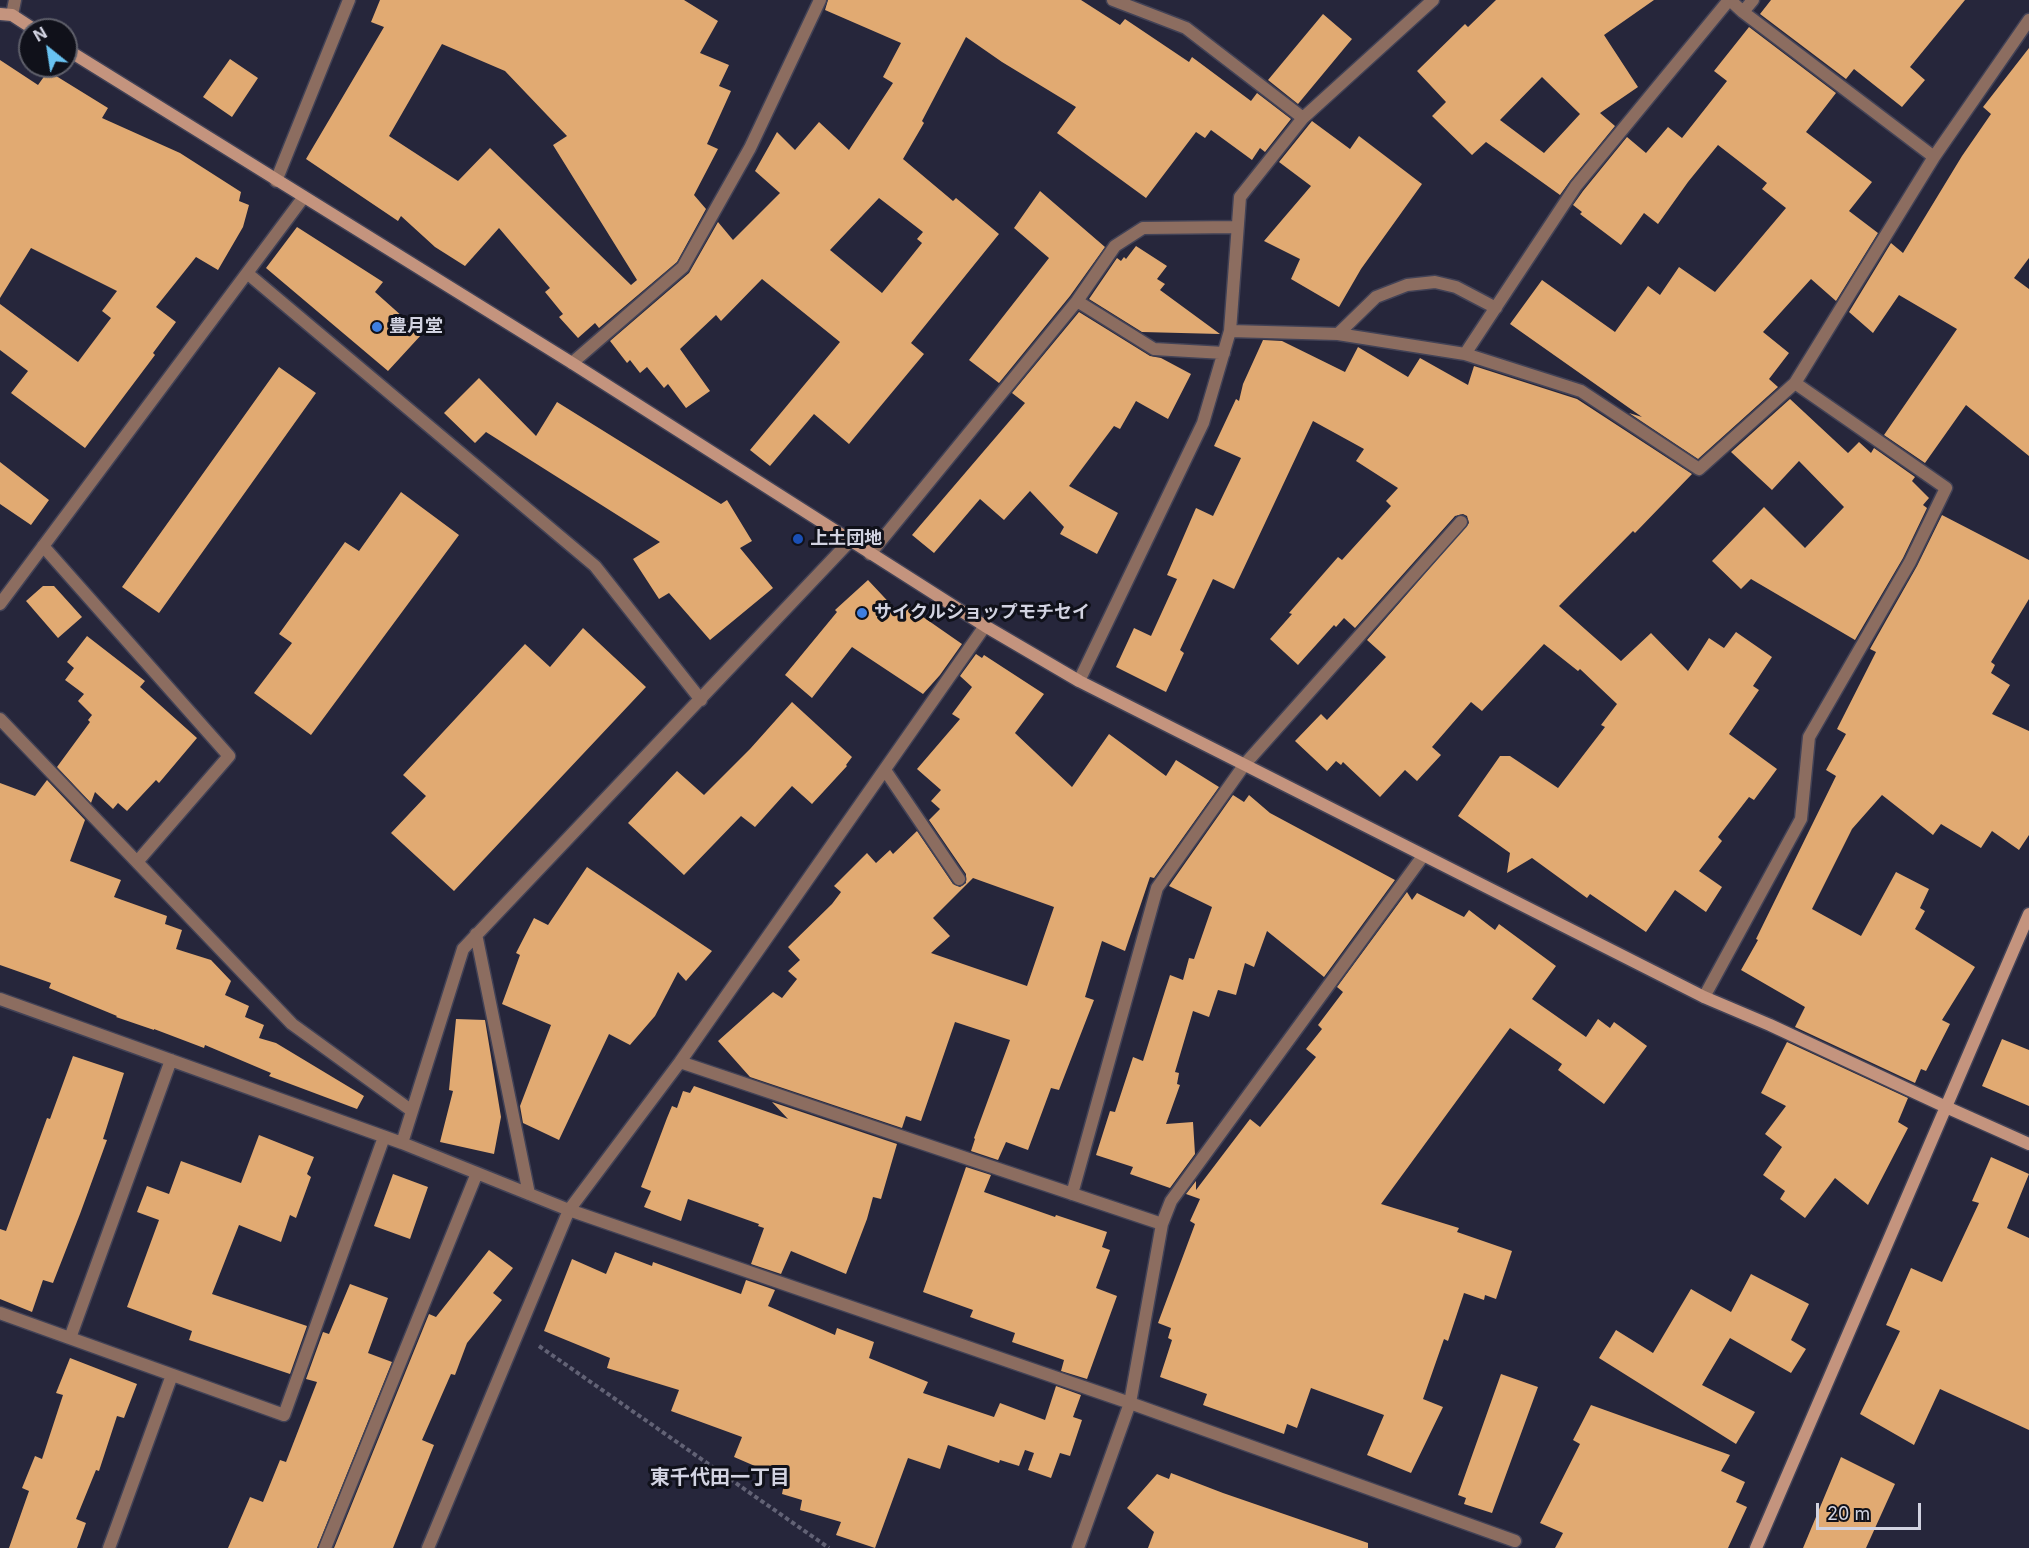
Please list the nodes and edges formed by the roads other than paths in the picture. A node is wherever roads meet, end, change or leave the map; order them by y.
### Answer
1 (15, 0) edge
2 (349, 0) edge
3 (820, 0) edge
4 (1113, 0) edge
5 (1433, 0) edge
6 (1730, 0) edge
7 (1752, 0) edge
8 (1743, 12) junction
9 (6, 15) edge
10 (2029, 21) edge
11 (78, 57) edge
12 (1303, 118) junction
13 (1934, 157) junction
14 (276, 181) junction
15 (303, 198) junction
16 (1237, 227) junction
17 (247, 273) junction
18 (1077, 301) junction
19 (1496, 308) junction
20 (1230, 331) junction
21 (1338, 334) junction
22 (1224, 353) junction
23 (1465, 354) junction
24 (572, 363) junction
25 (1795, 384) junction
26 (1461, 522) dead end
27 (850, 541) junction
28 (43, 546) junction
29 (870, 554) junction
30 (0, 604) edge
31 (985, 626) junction
32 (1079, 681) junction
33 (701, 700) junction
34 (0, 719) edge
35 (1245, 764) junction
36 (885, 770) junction
37 (1423, 856) junction
38 (137, 862) junction
39 (959, 879) dead end
40 (2029, 914) edge
41 (476, 934) junction
42 (1704, 996) junction
43 (0, 999) edge
44 (171, 1060) junction
45 (680, 1062) junction
46 (1946, 1107) junction
47 (412, 1111) junction
48 (384, 1137) junction
49 (402, 1143) junction
50 (2029, 1144) edge
51 (477, 1173) junction
52 (529, 1194) junction
53 (1072, 1194) junction
54 (569, 1210) junction
55 (1161, 1224) junction
56 (0, 1313) edge
57 (69, 1338) junction
58 (172, 1375) junction
59 (1130, 1403) junction
60 (1515, 1541) dead end
61 (109, 1548) edge
62 (325, 1548) edge
63 (428, 1548) edge
64 (1078, 1548) edge
65 (1756, 1548) edge

1 - 9 street
2 - 14 street
3 - 24 street
4 - 12 street
5 - 12 street
6 - 8 street
6 - 19 street
7 - 8 street
8 - 13 street
10 - 13 street
11 - 14 street
12 - 16 street
13 - 25 street
14 - 15 street
15 - 17 street
15 - 24 street
16 - 18 street
16 - 20 street
17 - 28 street
17 - 33 street
18 - 22 street
18 - 29 street
19 - 21 street
19 - 23 street
20 - 21 street
20 - 22 street
21 - 23 street
22 - 32 street
23 - 25 street
24 - 27 street
25 - 42 street
26 - 35 street
27 - 29 street
27 - 33 street
28 - 30 street
28 - 38 street
29 - 31 street
31 - 32 street
31 - 36 street
32 - 35 street
33 - 41 street
34 - 38 street
35 - 37 street
35 - 53 street
36 - 39 street
36 - 45 street
37 - 42 street
37 - 55 street
38 - 47 street
40 - 46 street
41 - 47 street
41 - 52 street
42 - 46 street
43 - 44 street
44 - 48 street
44 - 57 street
45 - 53 street
45 - 54 street
46 - 50 street
46 - 65 street
47 - 49 street
48 - 49 street
48 - 58 street
49 - 51 street
51 - 52 street
51 - 62 street
52 - 54 street
53 - 55 street
54 - 59 street
54 - 63 street
55 - 59 street
56 - 57 street
57 - 58 street
58 - 61 street
59 - 60 street
59 - 64 street

